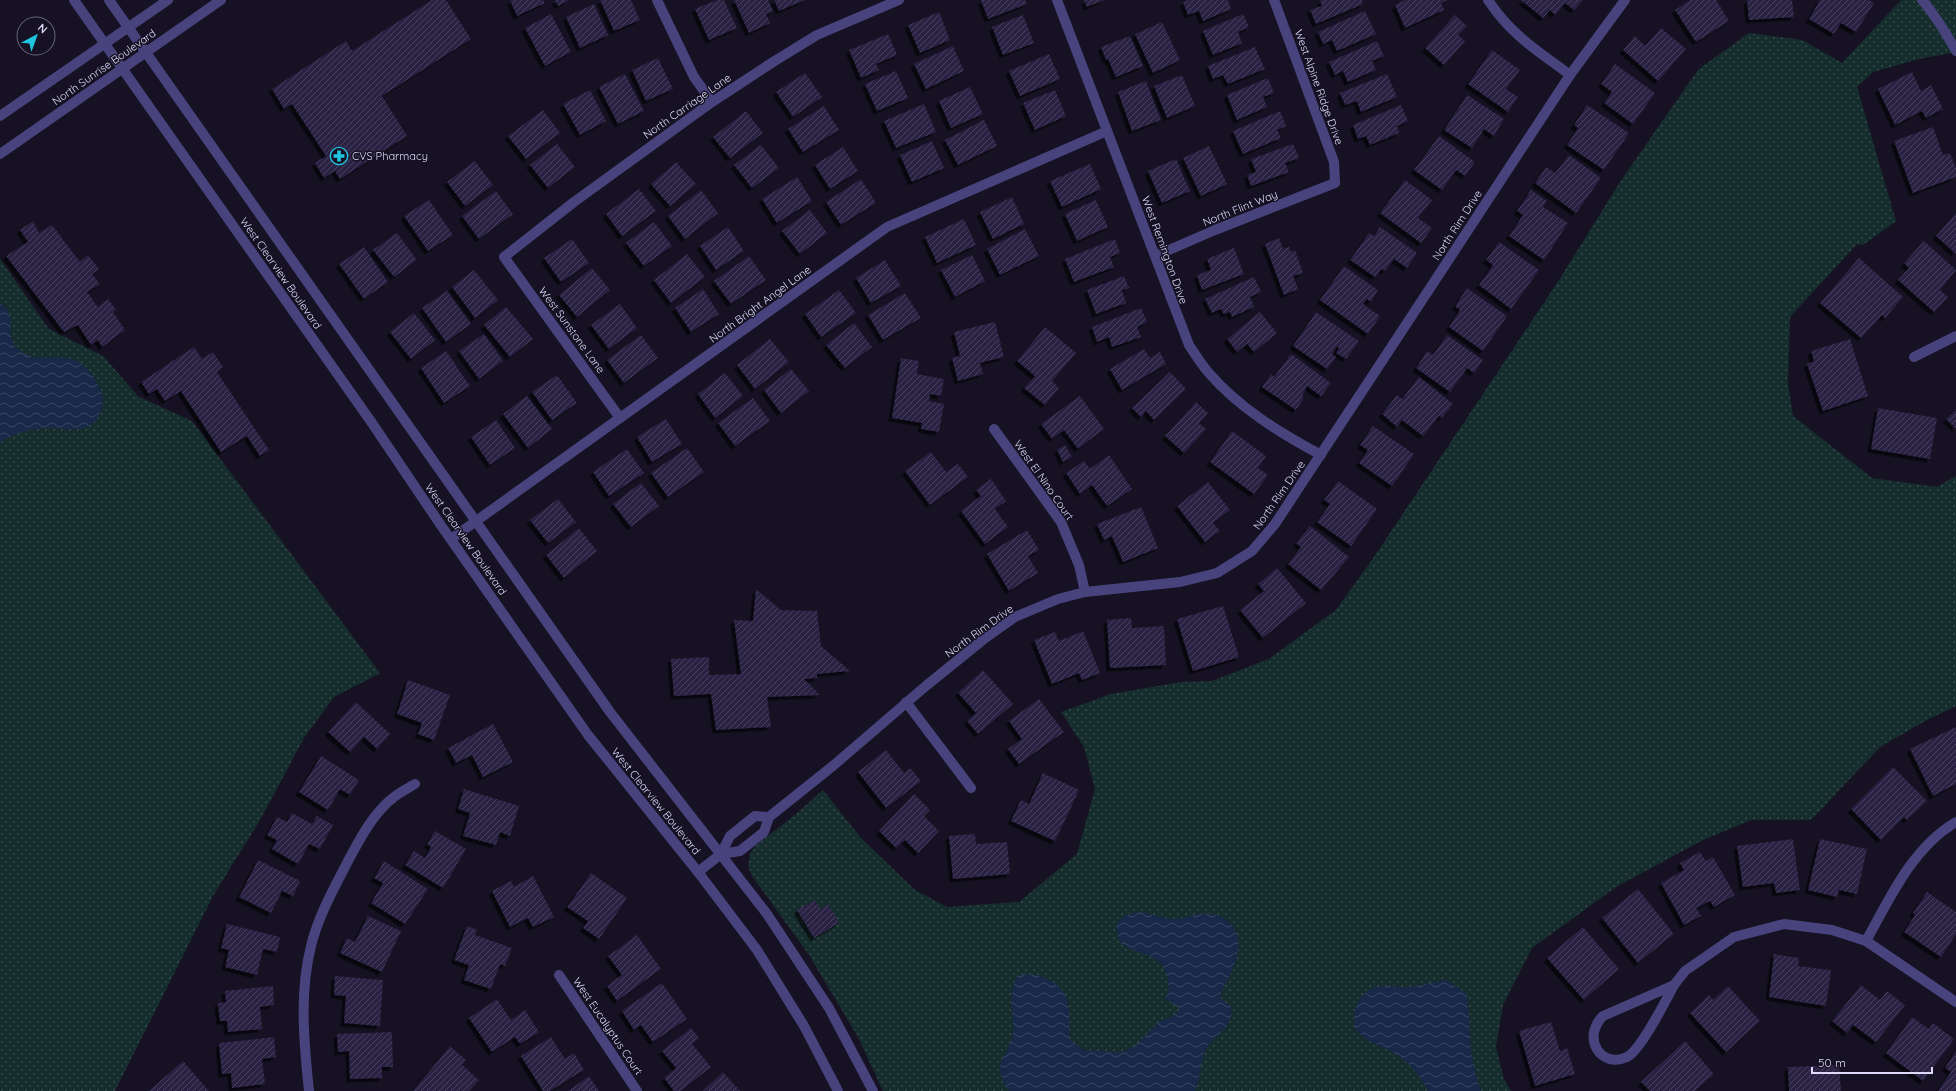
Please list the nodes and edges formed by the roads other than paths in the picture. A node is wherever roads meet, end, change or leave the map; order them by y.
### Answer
1 (74, 0) edge
2 (109, 0) edge
3 (168, 0) edge
4 (221, 0) edge
5 (657, 0) edge
6 (899, 0) edge
7 (1057, 0) edge
8 (1274, 0) edge
9 (1488, 0) edge
10 (1625, 0) edge
11 (1922, 0) edge
12 (128, 27) junction
13 (104, 44) junction
14 (146, 51) junction
15 (1956, 51) edge
16 (120, 69) junction
17 (1570, 75) junction
18 (712, 102) junction
19 (0, 116) edge
20 (1107, 131) junction
21 (0, 154) edge
22 (1335, 183) joint
23 (1155, 256) junction
24 (504, 257) joint
25 (1956, 336) edge
26 (1914, 357) dead end
27 (620, 418) junction
28 (994, 429) dead end
29 (1321, 455) junction
30 (474, 522) junction
31 (451, 539) junction
32 (1085, 592) junction
33 (906, 702) junction
34 (415, 784) dead end
35 (971, 788) dead end
36 (769, 817) junction
37 (1956, 822) edge
38 (721, 854) junction
39 (698, 872) junction
40 (1866, 941) junction
41 (559, 975) dead end
42 (1674, 985) junction
43 (1956, 1002) edge
44 (309, 1091) edge
45 (637, 1091) edge
46 (838, 1091) edge
47 (873, 1091) edge

1 - 13 street, West Clearview Boulevard
2 - 12 street, West Clearview Boulevard
3 - 12 street, North Sunrise Boulevard
4 - 14 street, North Sunrise Boulevard
5 - 18 street
6 - 18 street, North Carriage Lane
7 - 20 street, West Remington Drive
8 - 22 street, West Alpine Ridge Drive
9 - 17 street
10 - 17 street, North Rim Drive
11 - 15 street
12 - 13 street, North Sunrise Boulevard
12 - 14 street, West Clearview Boulevard
13 - 16 street, West Clearview Boulevard
13 - 19 street, North Sunrise Boulevard
14 - 16 street, North Sunrise Boulevard
14 - 30 street, West Clearview Boulevard
16 - 21 street, North Sunrise Boulevard
16 - 31 street, West Clearview Boulevard
17 - 29 street, North Rim Drive
18 - 24 street, North Carriage Lane
20 - 23 street, West Remington Drive
20 - 27 street, North Bright Angel Lane
22 - 23 street, North Flint Way
23 - 29 street, West Remington Drive
24 - 27 street, West Sunstone Lane
25 - 26 street
27 - 30 street, North Bright Angel Lane
28 - 32 street, West El Nino Court
29 - 32 street, North Rim Drive
30 - 31 street, North Bright Angel Lane
30 - 38 street, West Clearview Boulevard
31 - 39 street, West Clearview Boulevard
32 - 33 street, North Rim Drive
33 - 35 street
33 - 36 street, North Rim Drive
34 - 44 street
36 - 38 street, North Rim Drive
36 - 38 street, North Rim Drive
37 - 40 street
38 - 39 street, North Rim Drive
38 - 47 street, West Clearview Boulevard
39 - 46 street, West Clearview Boulevard
40 - 42 street
40 - 43 street
41 - 45 street, West Eucalyptus Court
42 - 42 street

